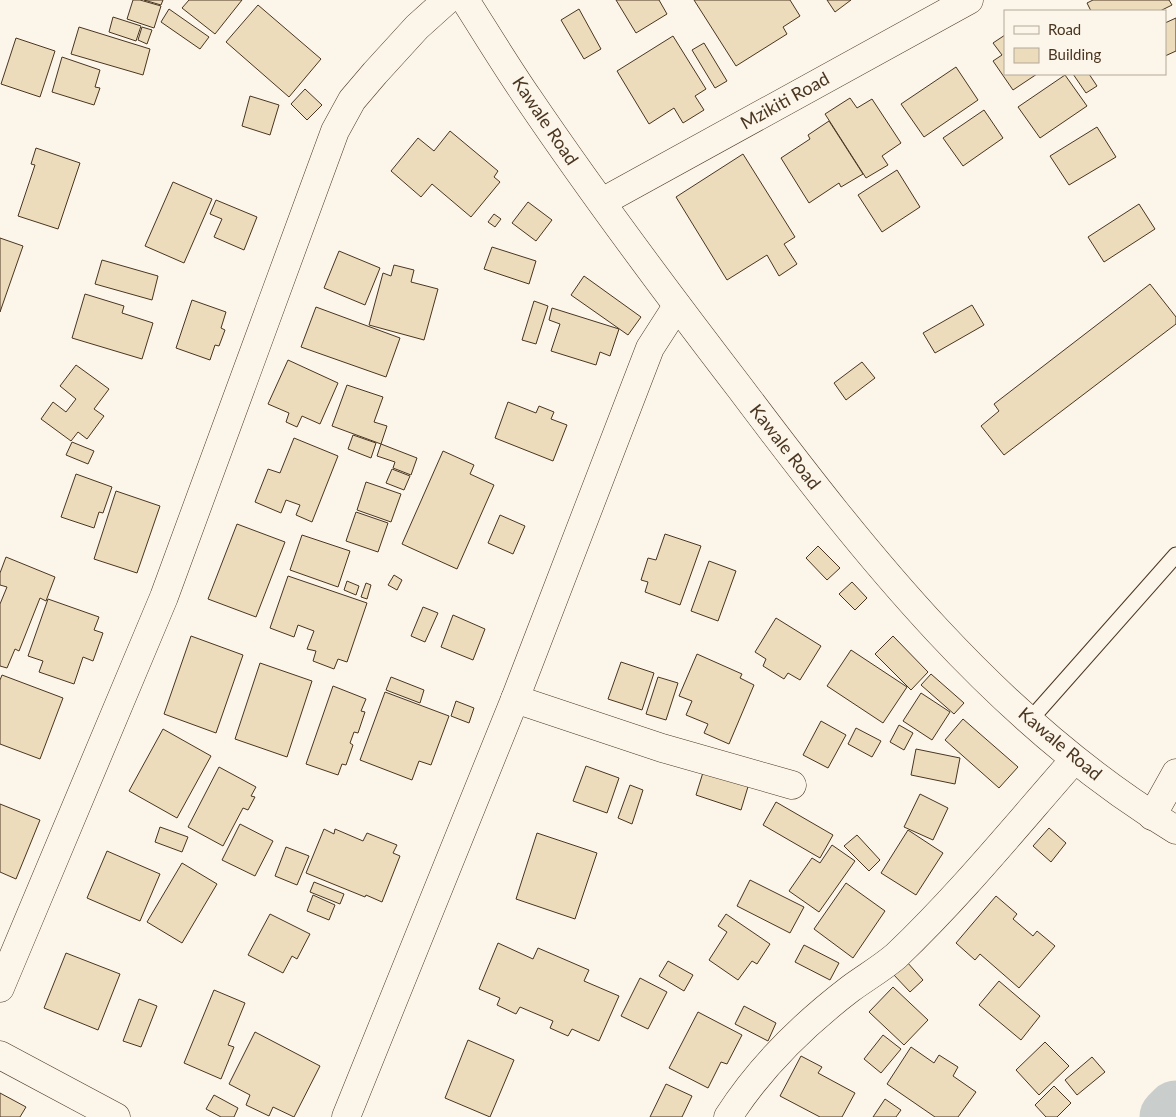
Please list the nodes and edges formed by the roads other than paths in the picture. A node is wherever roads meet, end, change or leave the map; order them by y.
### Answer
1 (447, 0) edge
2 (465, 0) edge
3 (969, 0) edge
4 (602, 202) junction
5 (677, 306) junction
6 (1176, 555) edge
7 (515, 698) junction
8 (1030, 720) junction
9 (1074, 760) junction
10 (1176, 774) edge
11 (792, 785) dead end
12 (1152, 816) junction
13 (1176, 830) edge
14 (0, 988) edge
15 (0, 1056) edge
16 (116, 1117) edge
17 (346, 1117) edge
18 (728, 1117) edge

1 - 14 street
2 - 4 street, Kawale Road
3 - 4 street, Mzikiti Road
4 - 5 street, Kawale Road
5 - 7 street
5 - 8 street, Kawale Road
6 - 8 lane
7 - 11 street
7 - 17 street
8 - 9 street, Kawale Road
9 - 12 street, Kawale Road
9 - 18 street
10 - 12 street
12 - 13 street, Kawale Road
15 - 16 street

